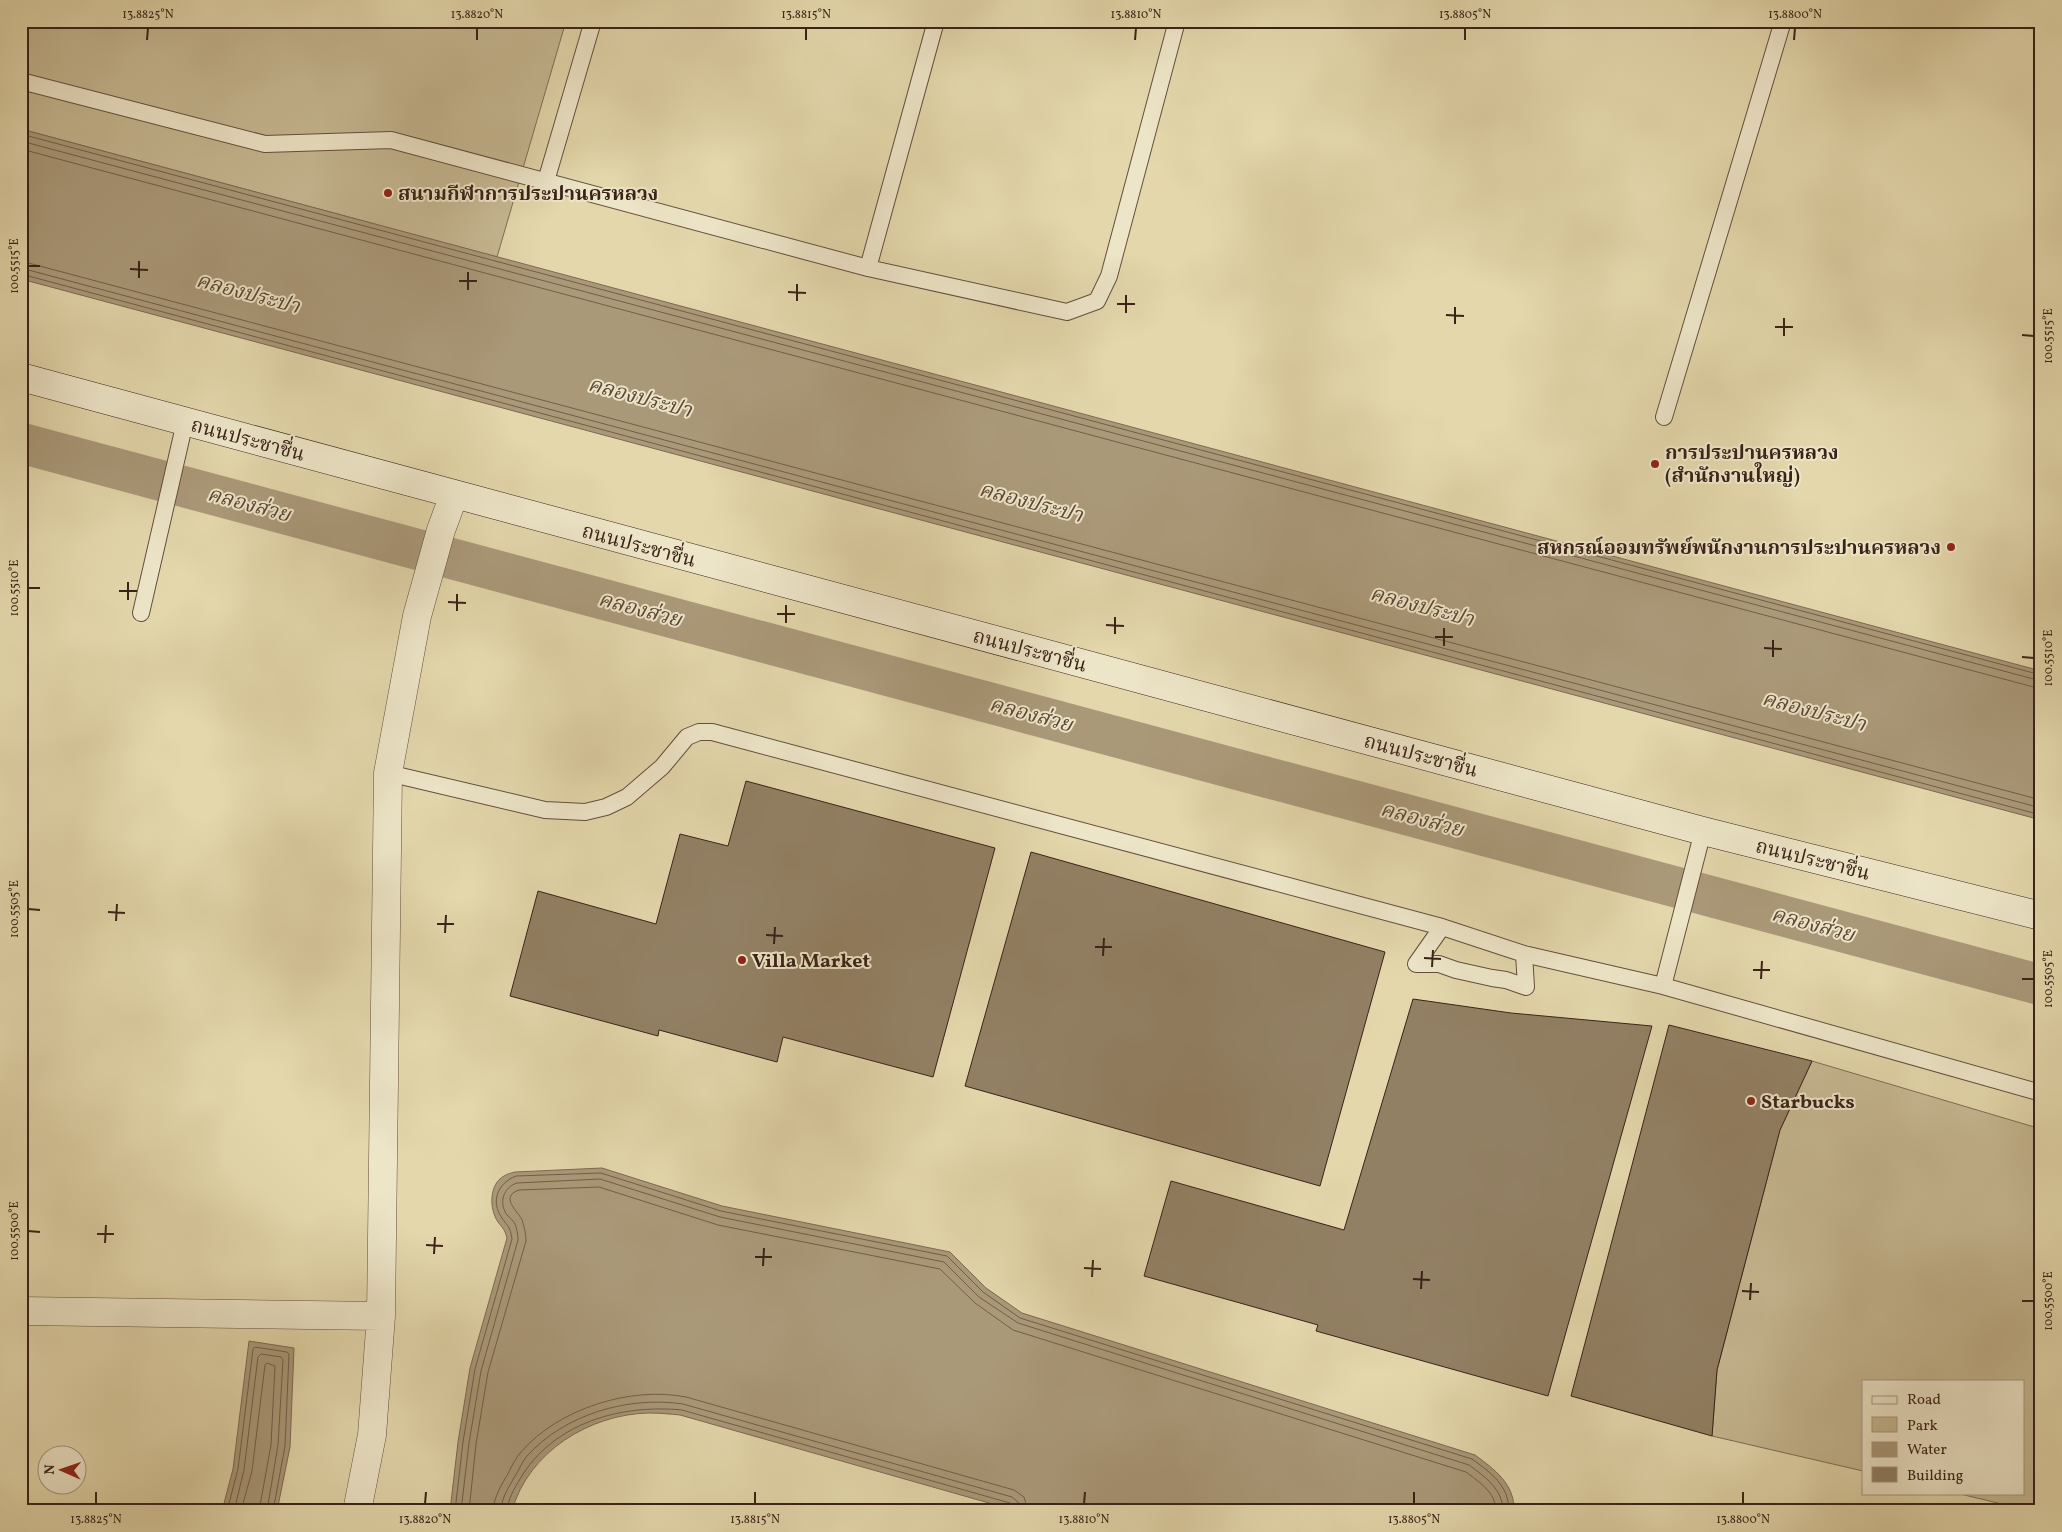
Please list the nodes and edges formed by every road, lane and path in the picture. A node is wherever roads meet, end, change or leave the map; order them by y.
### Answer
1 (593, 21) edge
2 (936, 21) edge
3 (1177, 21) edge
4 (1783, 21) edge
5 (21, 82) edge
6 (546, 182) junction
7 (868, 268) junction
8 (21, 377) edge
9 (1664, 418) dead end
10 (185, 422) junction
11 (454, 495) junction
12 (141, 613) dead end
13 (388, 773) junction
14 (1703, 831) junction
15 (2041, 916) edge
16 (1442, 926) junction
17 (1524, 954) junction
18 (1663, 986) junction
19 (2041, 1093) edge
20 (21, 1311) edge
21 (380, 1316) junction
22 (357, 1511) edge

1 - 6 lane
2 - 7 lane
3 - 7 lane
4 - 9 lane
5 - 6 lane
6 - 7 lane
8 - 10 main road, ถนนประชาชื่น
10 - 11 main road, ถนนประชาชื่น
10 - 12 lane
11 - 13 main road
11 - 14 main road, ถนนประชาชื่น
13 - 16 lane
13 - 21 main road
14 - 15 main road, ถนนประชาชื่น
14 - 18 lane
16 - 17 lane
16 - 17 lane
17 - 18 lane
18 - 19 lane
20 - 21 main road
21 - 22 main road

